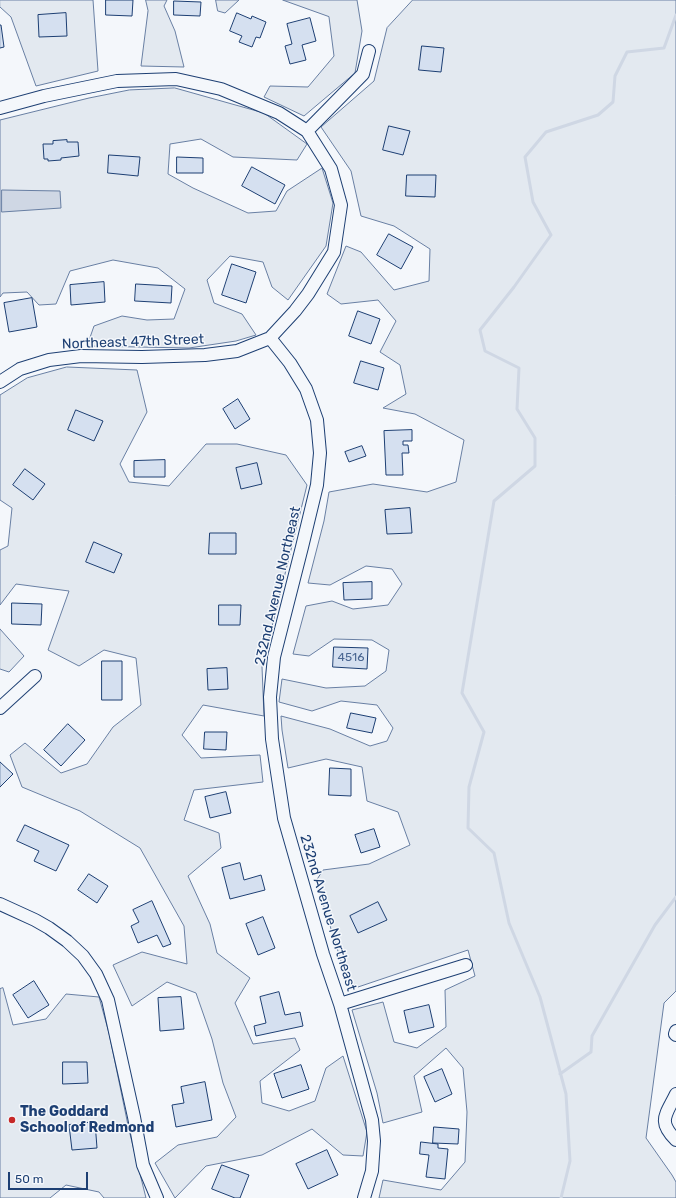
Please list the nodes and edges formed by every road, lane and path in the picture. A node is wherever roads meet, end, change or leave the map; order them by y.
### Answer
1 (369, 51) dead end
2 (0, 108) edge
3 (307, 130) junction
4 (270, 338) junction
5 (0, 382) edge
6 (35, 676) dead end
7 (0, 708) edge
8 (0, 904) edge
9 (466, 966) dead end
10 (340, 1004) junction
11 (676, 1031) edge
12 (676, 1035) edge
13 (676, 1094) edge
14 (676, 1140) edge
15 (157, 1198) edge
16 (364, 1198) edge

1 - 3 street
2 - 3 street
3 - 4 street
4 - 5 street, Northeast 47th Street
4 - 10 street, 232nd Avenue Northeast
6 - 7 street
8 - 15 street
9 - 10 street
10 - 16 street, 232nd Avenue Northeast
11 - 12 street
13 - 14 street

